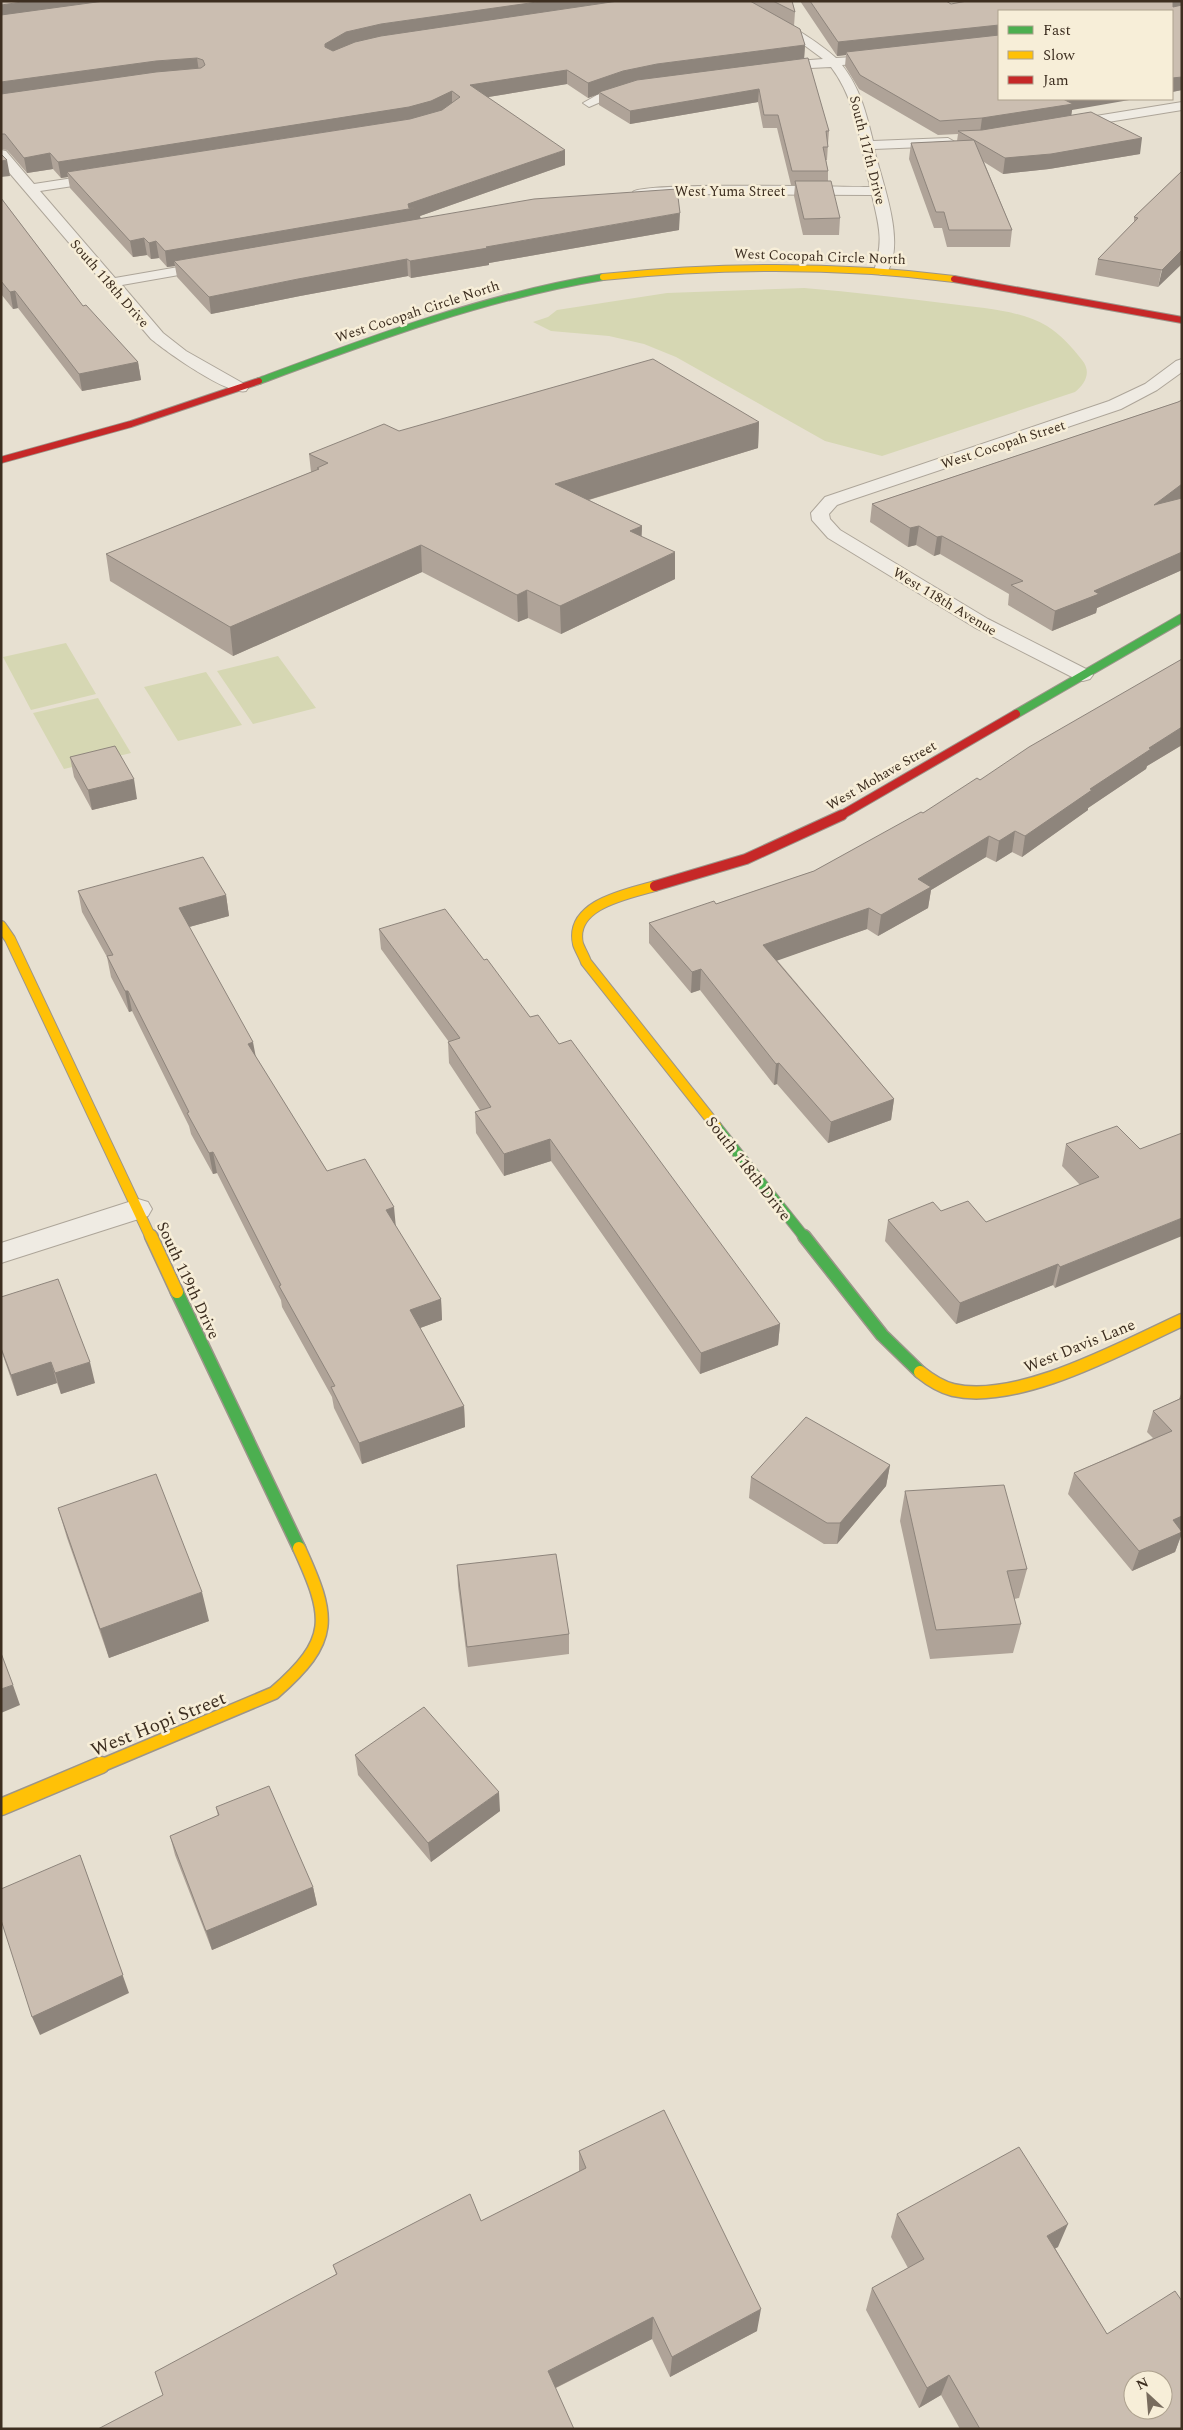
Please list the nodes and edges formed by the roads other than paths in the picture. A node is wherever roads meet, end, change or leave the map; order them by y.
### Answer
1 (732, 1) edge
2 (898, 57) edge
3 (834, 62) junction
4 (760, 68) edge
5 (644, 86) edge
6 (589, 104) edge
7 (1182, 106) edge
8 (1055, 126) edge
9 (958, 142) edge
10 (867, 145) junction
11 (1, 154) edge
12 (117, 175) edge
13 (30, 189) junction
14 (879, 191) junction
15 (622, 194) edge
16 (227, 262) edge
17 (880, 271) junction
18 (110, 283) junction
19 (1182, 320) edge
20 (1182, 364) edge
21 (240, 388) junction
22 (1, 460) edge
23 (820, 513) joint
24 (1182, 618) edge
25 (1083, 675) junction
26 (579, 921) joint
27 (1, 926) edge
28 (138, 1209) junction
29 (1, 1253) edge
30 (1182, 1320) edge
31 (956, 1391) joint
32 (316, 1654) joint
33 (1, 1807) edge

1 - 3 street, South 117th Drive
2 - 3 street
3 - 4 street
3 - 10 street, South 117th Drive
5 - 6 street
7 - 8 street
9 - 10 street
10 - 14 street, South 117th Drive
11 - 13 street, South 118th Drive
12 - 13 street
13 - 18 street, South 118th Drive
14 - 15 street, West Yuma Street
14 - 17 street, South 117th Drive
16 - 18 street
17 - 19 street, West Cocopah Circle North
17 - 21 street, West Cocopah Circle North
18 - 21 street, South 118th Drive
20 - 23 street, West Cocopah Street
21 - 22 street, West Cocopah Circle North
23 - 25 street, West 118th Avenue
24 - 25 street, West Mohave Street
25 - 26 street, West Mohave Street
26 - 31 street, South 118th Drive
27 - 28 street, South 119th Drive
28 - 29 street
28 - 32 street, South 119th Drive
30 - 31 street, West Davis Lane
32 - 33 street, West Hopi Street

